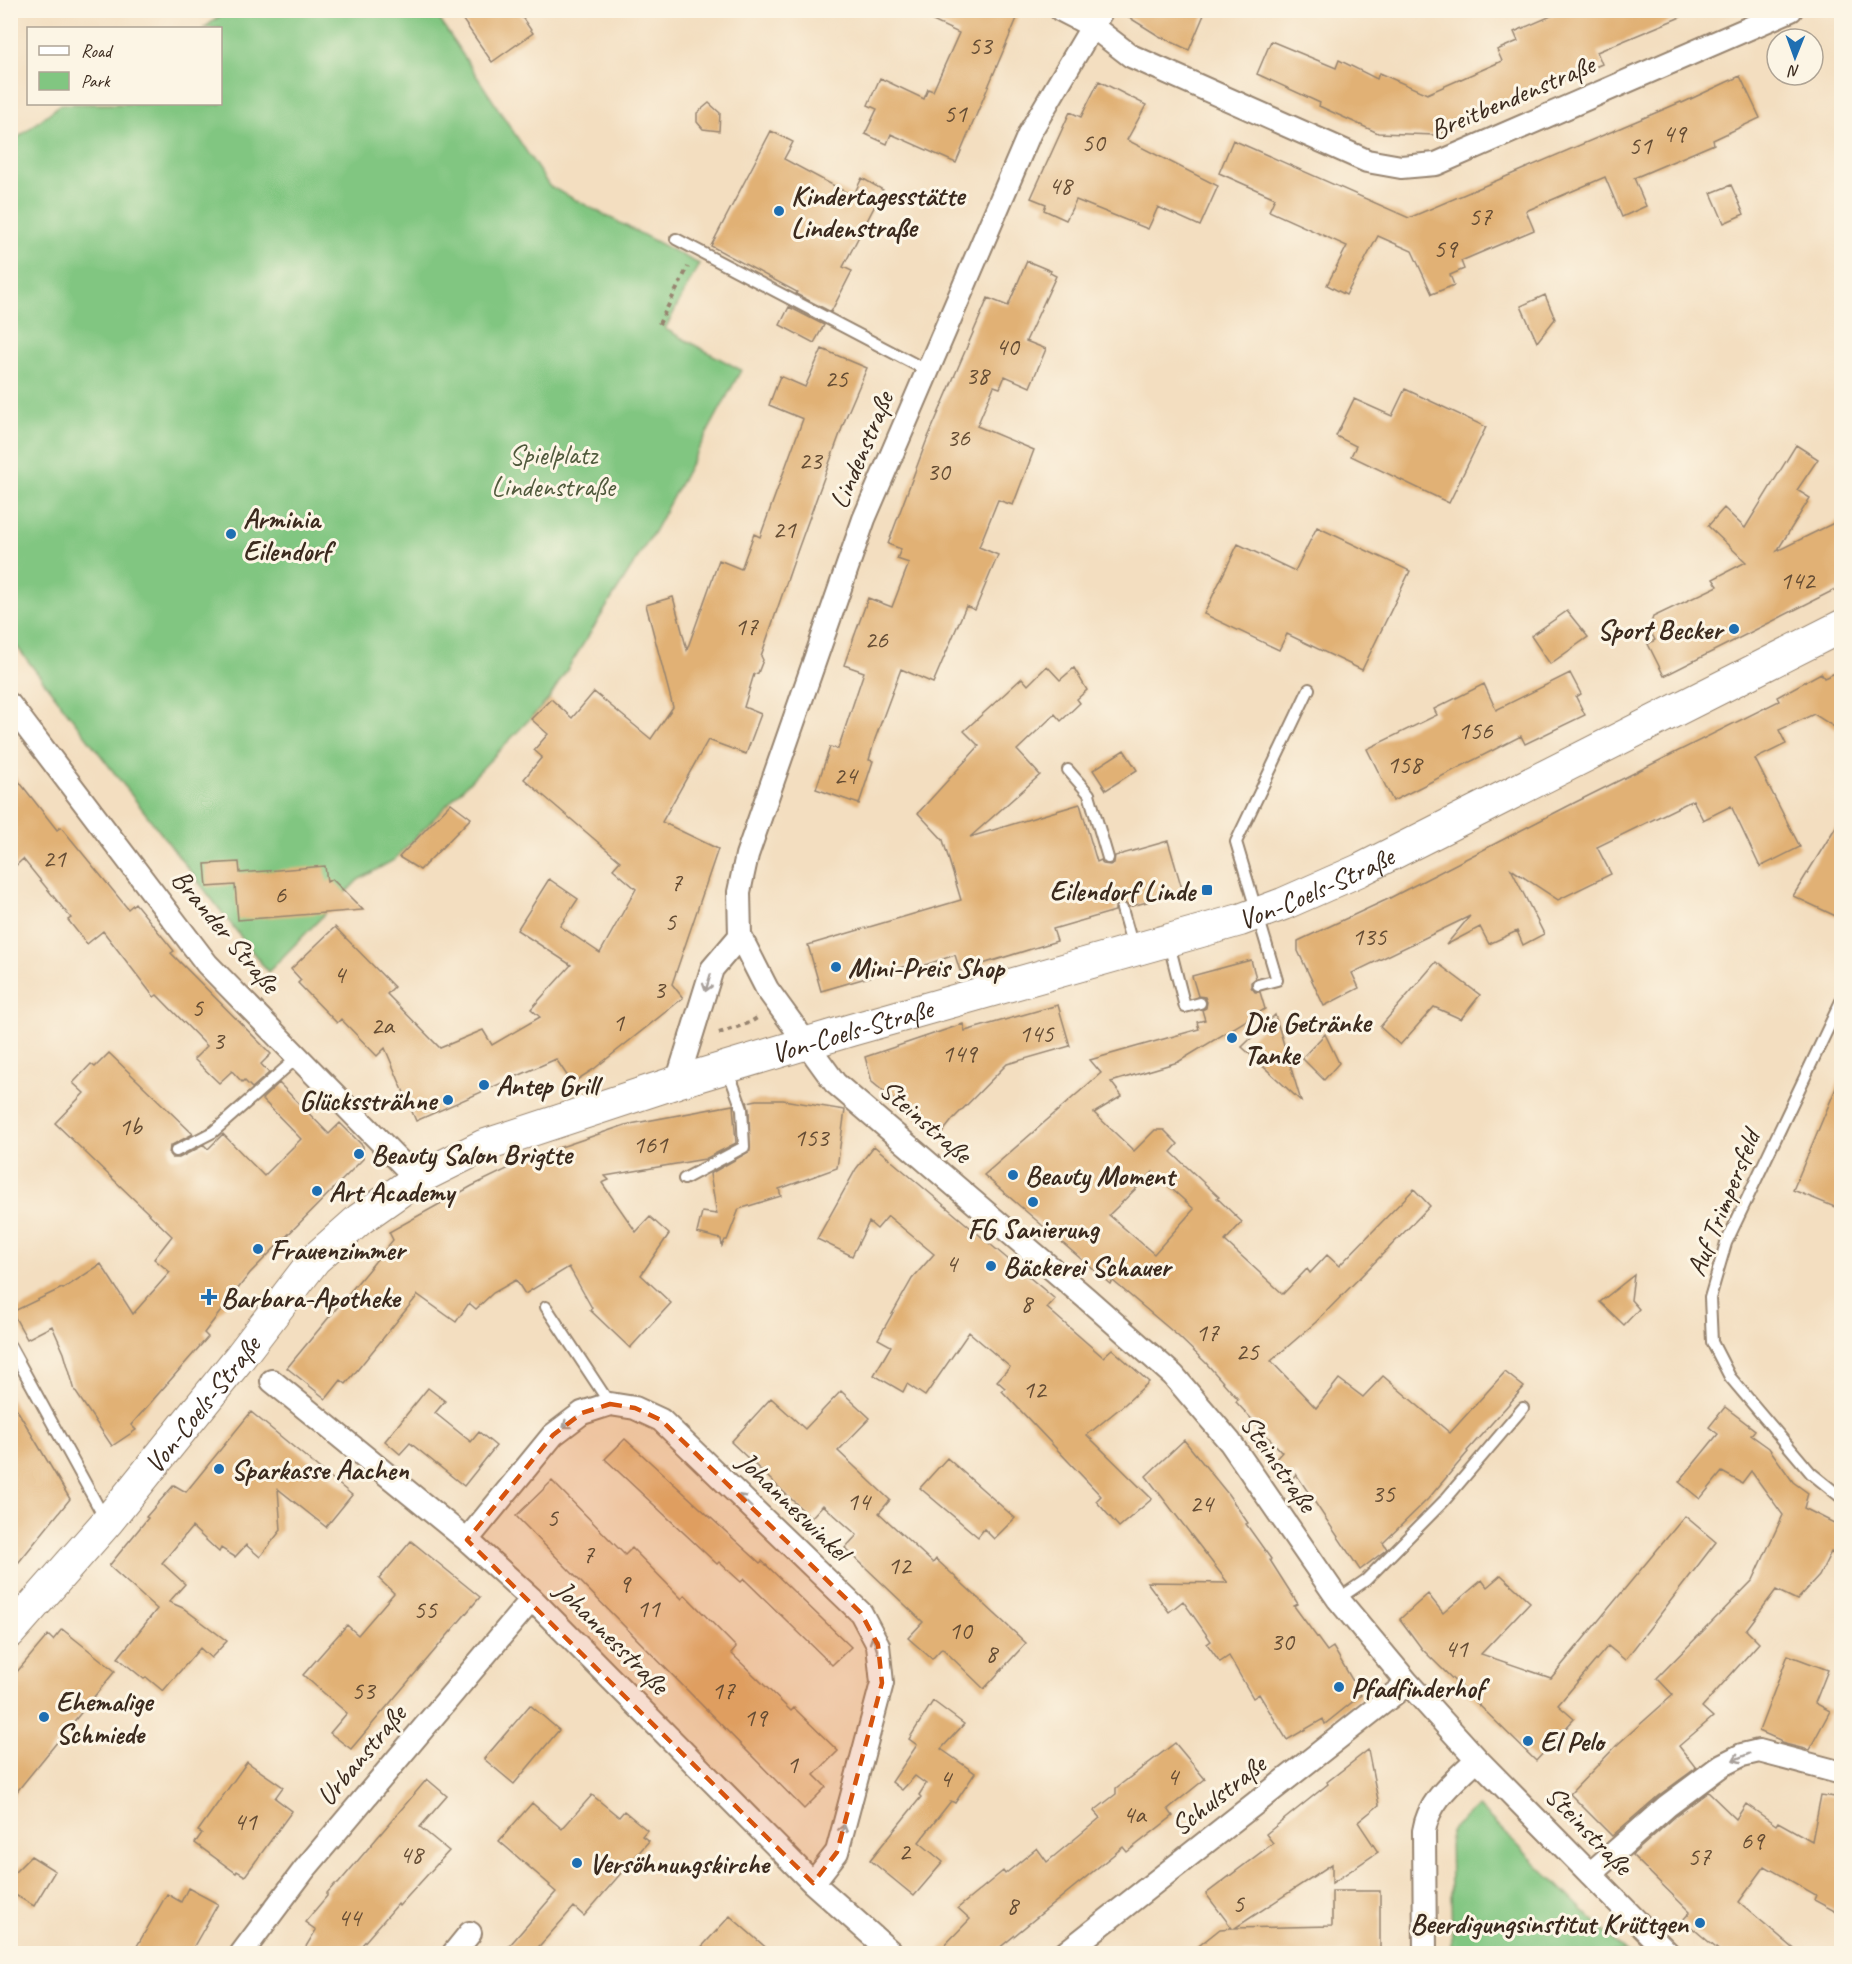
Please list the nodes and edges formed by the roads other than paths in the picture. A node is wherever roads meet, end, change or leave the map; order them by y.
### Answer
1 (1060, 10) edge
2 (1791, 10) edge
3 (1097, 18) edge
4 (676, 239) dead end
5 (927, 371) junction
6 (1842, 626) edge
7 (1309, 688) dead end
8 (10, 705) edge
9 (1068, 770) dead end
10 (1108, 858) dead end
11 (1122, 909) dead end
12 (1259, 913) junction
13 (740, 936) junction
14 (1168, 941) junction
15 (1134, 950) junction
16 (1258, 985) dead end
17 (1842, 999) edge
18 (1200, 1003) dead end
19 (805, 1044) junction
20 (298, 1057) junction
21 (727, 1067) junction
22 (677, 1082) junction
23 (176, 1151) dead end
24 (417, 1179) junction
25 (684, 1179) dead end
26 (546, 1307) dead end
27 (10, 1346) edge
28 (272, 1381) dead end
29 (610, 1404) junction
30 (1523, 1408) dead end
31 (1842, 1498) edge
32 (107, 1522) junction
33 (467, 1540) junction
34 (531, 1599) junction
35 (1338, 1599) junction
36 (10, 1632) edge
37 (1408, 1683) junction
38 (1478, 1759) junction
39 (1842, 1773) edge
40 (1590, 1875) junction
41 (813, 1882) junction
42 (470, 1933) dead end
43 (240, 1953) edge
44 (453, 1953) edge
45 (893, 1953) edge
46 (1064, 1953) edge
47 (1425, 1953) edge
48 (1669, 1953) edge

1 - 3 street, Breitbendenstraße
2 - 3 street, Breitbendenstraße
3 - 5 street, Lindenstraße
4 - 5 lane
5 - 13 street, Lindenstraße
6 - 12 main road, Von-Coels-Straße
7 - 12 lane
8 - 20 street, Brander Straße
9 - 10 lane
11 - 15 lane
12 - 14 main road, Von-Coels-Straße
12 - 16 lane
13 - 19 street, Lindenstraße
13 -> 22 street
14 - 15 main road, Von-Coels-Straße
14 - 18 lane
15 - 19 main road, Von-Coels-Straße
17 - 31 lane, Auf Trimpersfeld
19 - 21 main road, Von-Coels-Straße
19 - 35 street, Steinstraße
20 - 23 lane
20 - 24 street, Brander Straße
21 - 22 main road, Von-Coels-Straße
21 - 25 lane
22 - 24 main road, Von-Coels-Straße
24 - 32 main road, Von-Coels-Straße
26 - 29 lane
27 - 32 lane
28 - 33 street, Johannesstraße
29 -> 33 street, Johanneswinkel
41 -> 29 street, Johanneswinkel
30 - 35 lane
32 - 36 main road, Von-Coels-Straße
33 - 34 street, Johannesstraße
34 - 41 street, Johannesstraße
34 - 43 street, Urbanstraße
35 - 37 street, Steinstraße
37 - 38 street, Steinstraße
37 - 46 street, Schulstraße
38 - 40 street, Steinstraße
38 - 47 street
39 -> 40 street
40 - 48 street, Steinstraße
41 - 45 street, Johannesstraße
42 - 44 street

